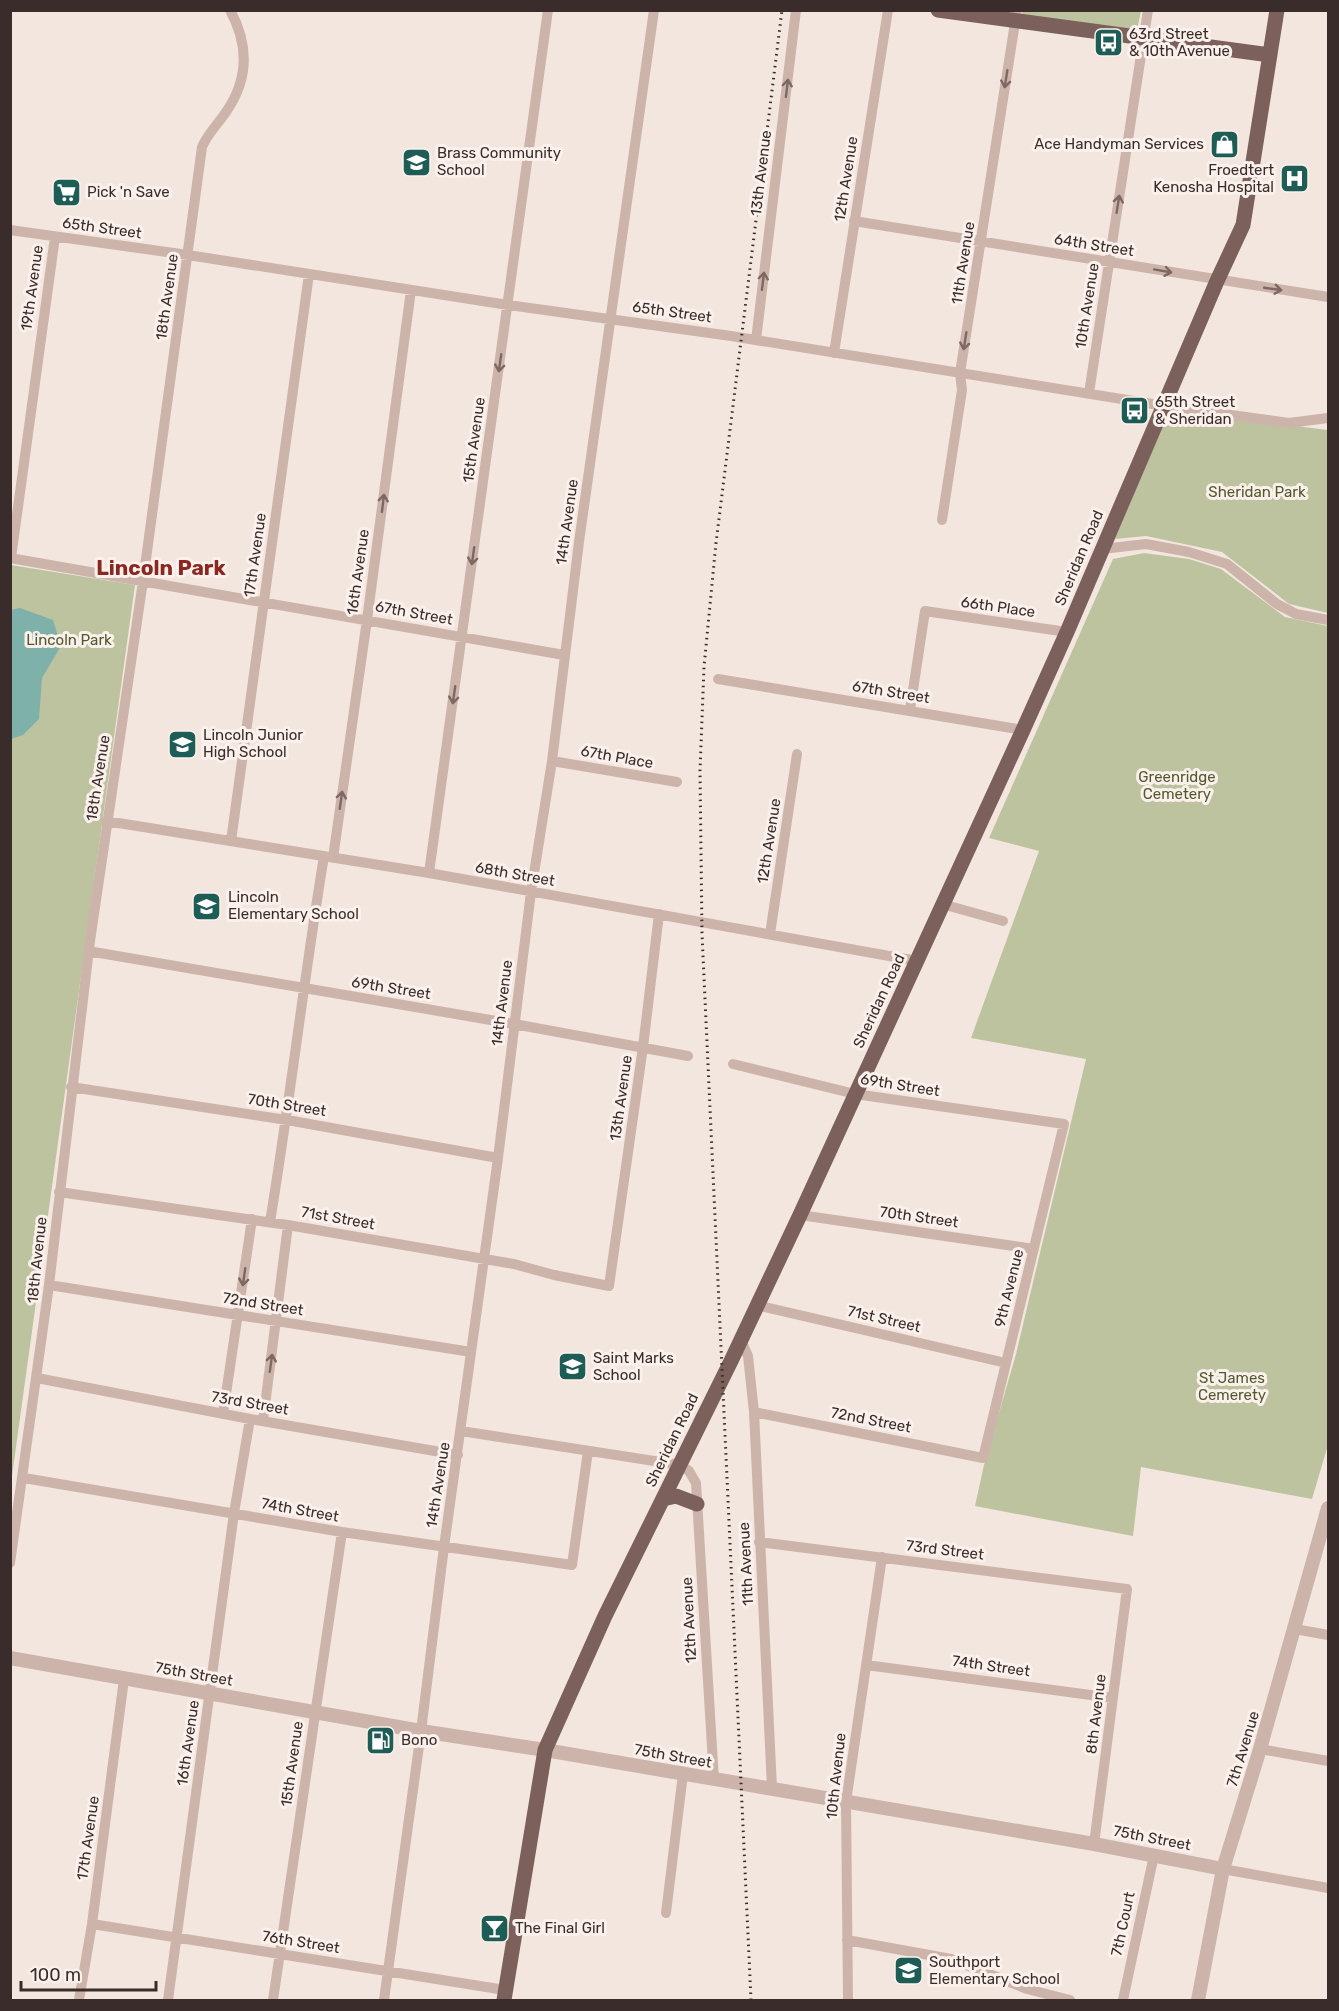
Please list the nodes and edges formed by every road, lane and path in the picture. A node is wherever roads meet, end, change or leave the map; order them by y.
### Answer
1 (230, 10) edge
2 (548, 10) edge
3 (654, 10) edge
4 (796, 10) edge
5 (888, 10) edge
6 (938, 10) edge
7 (1148, 10) edge
8 (1277, 10) edge
9 (1016, 16) edge
10 (1144, 38) junction
11 (1270, 55) junction
12 (854, 221) junction
13 (10, 230) edge
14 (55, 237) junction
15 (981, 242) junction
16 (188, 255) junction
17 (1109, 262) junction
18 (309, 274) junction
19 (1217, 281) junction
20 (411, 290) junction
21 (1329, 297) edge
22 (508, 305) junction
23 (609, 319) junction
24 (756, 340) junction
25 (834, 352) junction
26 (960, 373) junction
27 (1089, 393) junction
28 (1164, 406) junction
29 (1329, 418) edge
30 (942, 520) dead end
31 (1102, 549) junction
32 (11, 558) edge
33 (143, 581) junction
34 (264, 602) junction
35 (367, 620) junction
36 (1329, 620) edge
37 (1067, 632) junction
38 (462, 637) junction
39 (564, 655) junction
40 (718, 679) dead end
41 (910, 710) junction
42 (1023, 730) junction
43 (797, 754) dead end
44 (552, 761) junction
45 (677, 782) dead end
46 (106, 821) junction
47 (231, 841) junction
48 (328, 857) junction
49 (429, 873) junction
50 (531, 892) junction
51 (942, 904) junction
52 (659, 914) junction
53 (1003, 921) dead end
54 (770, 934) junction
55 (88, 951) junction
56 (917, 962) junction
57 (303, 988) junction
58 (514, 1024) junction
59 (643, 1047) junction
60 (688, 1056) dead end
61 (733, 1064) dead end
62 (71, 1087) junction
63 (855, 1094) junction
64 (287, 1120) junction
65 (1064, 1124) joint
66 (498, 1158) junction
67 (59, 1192) junction
68 (800, 1215) junction
69 (252, 1219) junction
70 (270, 1222) junction
71 (288, 1225) junction
72 (1034, 1249) junction
73 (484, 1258) junction
74 (49, 1285) junction
75 (609, 1286) joint
76 (756, 1305) junction
77 (238, 1315) junction
78 (277, 1321) junction
79 (741, 1340) junction
80 (471, 1352) junction
81 (1006, 1363) junction
82 (37, 1378) junction
83 (754, 1412) junction
84 (223, 1414) junction
85 (250, 1419) junction
86 (263, 1421) junction
87 (461, 1431) junction
88 (588, 1451) junction
89 (458, 1455) junction
90 (983, 1458) joint
91 (680, 1465) junction
92 (24, 1478) junction
93 (663, 1499) junction
94 (697, 1504) junction
95 (1328, 1510) edge
96 (234, 1513) junction
97 (342, 1532) junction
98 (759, 1542) junction
99 (444, 1546) junction
100 (882, 1557) junction
101 (10, 1563) edge
102 (1127, 1588) joint
103 (1295, 1629) junction
104 (1329, 1635) edge
105 (10, 1658) edge
106 (866, 1665) junction
107 (124, 1679) junction
108 (210, 1694) junction
109 (1113, 1698) junction
110 (314, 1712) junction
111 (421, 1731) junction
112 (545, 1749) junction
113 (1260, 1749) junction
114 (1329, 1761) edge
115 (683, 1774) junction
116 (714, 1780) junction
117 (772, 1788) junction
118 (846, 1802) junction
119 (1094, 1844) junction
120 (1154, 1855) junction
121 (1223, 1869) junction
122 (1329, 1888) edge
123 (666, 1914) dead end
124 (92, 1924) junction
125 (177, 1938) junction
126 (847, 1940) junction
127 (279, 1954) junction
128 (388, 1971) junction
129 (505, 1995) edge
130 (79, 2001) edge
131 (168, 2001) edge
132 (273, 2001) edge
133 (384, 2001) edge
134 (848, 2001) edge
135 (1070, 2001) edge
136 (1123, 2001) edge
137 (1198, 2001) edge

1 - 16 street, 18th Avenue
2 - 22 street, 15th Avenue
3 - 23 street, 14th Avenue
24 -> 4 street, 13th Avenue
5 - 12 street, 12th Avenue
6 - 9 main road
7 - 10 street, 10th Avenue
8 - 11 main road, Sheridan Road
9 - 10 main road
9 -> 15 street, 11th Avenue
10 - 11 main road
17 -> 10 street, 10th Avenue
11 - 19 main road, Sheridan Road
12 - 15 street, 64th Street
12 - 25 street, 12th Avenue
13 - 14 street, 65th Street
14 - 16 street, 65th Street
14 - 32 street, 19th Avenue
15 - 17 street, 64th Street
15 -> 26 street, 11th Avenue
16 - 18 street, 65th Street
16 - 33 street, 18th Avenue
17 -> 19 street, 64th Street
17 - 27 street, 10th Avenue
18 - 20 street, 65th Street
18 - 34 street, 17th Avenue
19 -> 21 street, 64th Street
19 - 28 main road, Sheridan Road
20 - 22 street, 65th Street
35 -> 20 street, 16th Avenue
22 - 23 street, 65th Street
22 -> 38 street, 15th Avenue
23 - 24 street, 65th Street
23 - 39 street, 14th Avenue
24 - 25 street, 65th Street
25 - 26 street, 65th Street
26 - 27 street, 65th Street
26 - 30 street, 11th Avenue
27 - 28 street, 65th Street
28 - 29 street, 65th Street
28 - 31 main road, Sheridan Road
31 - 36 street
31 - 37 main road, Sheridan Road
32 - 33 street, 67th Street
33 - 34 street, 67th Street
33 - 46 street, 18th Avenue
34 - 35 street, 67th Street
34 - 47 street, 17th Avenue
35 - 38 street, 67th Street
48 -> 35 street, 16th Avenue
37 - 41 street, 66th Place
37 - 42 main road, Sheridan Road
38 - 39 street, 67th Street
38 -> 49 street, 15th Avenue
39 - 44 street, 14th Avenue
40 - 41 street, 67th Street
41 - 42 street, 67th Street
42 - 51 main road, Sheridan Road
43 - 54 street, 12th Avenue
44 - 45 street, 67th Place
44 - 50 street, 14th Avenue
46 - 47 street, 68th Street
46 - 55 street, 18th Avenue
47 - 48 street, 68th Street
48 - 49 street, 68th Street
48 - 57 street, 16th Avenue
49 - 50 street, 68th Street
50 - 52 street, 68th Street
50 - 58 street, 14th Avenue
51 - 53 street
51 - 56 main road, Sheridan Road
52 - 54 street, 68th Street
52 - 59 street, 13th Avenue
54 - 56 street, 68th Street
55 - 57 street, 69th Street
55 - 62 street, 18th Avenue
56 - 63 main road, Sheridan Road
57 - 58 street, 69th Street
57 - 64 street, 16th Avenue
58 - 59 street, 69th Street
58 - 66 street, 14th Avenue
59 - 60 street, 69th Street
59 - 75 street, 13th Avenue
61 - 63 street, 69th Street
62 - 64 street, 70th Street
62 - 67 street, 18th Avenue
63 - 65 street, 69th Street
63 - 68 main road, Sheridan Road
64 - 66 street, 70th Street
64 - 70 street, 16th Avenue
65 - 72 street, 9th Avenue
66 - 73 street, 14th Avenue
67 - 69 street, 71st Street
67 - 74 street, 18th Avenue
68 - 72 street, 70th Street
68 - 76 main road, Sheridan Road
69 - 70 street, 71st Street
69 -> 77 street
70 - 71 street, 71st Street
71 - 73 street, 71st Street
71 - 78 street
72 - 81 street, 9th Avenue
73 - 75 street, 71st Street
73 - 80 street, 14th Avenue
74 - 77 street, 72nd Street
74 - 82 street, 18th Avenue
76 - 79 main road, Sheridan Road
76 - 81 street, 71st Street
77 - 78 street, 72nd Street
77 - 84 street
78 - 80 street, 72nd Street
86 -> 78 street
79 - 83 street, 11th Avenue
79 - 91 main road, Sheridan Road
80 - 87 street, 14th Avenue
81 - 90 street, 9th Avenue
82 - 84 street, 73rd Street
82 - 92 street, 18th Avenue
83 - 90 street, 72nd Street
83 - 98 street, 11th Avenue
84 - 85 street, 73rd Street
85 - 86 street, 73rd Street
85 - 96 street, 16th Avenue
86 - 89 street, 73rd Street
87 - 88 street
87 - 89 street, 14th Avenue
88 - 91 street
88 - 99 street, 74th Street
89 - 99 street, 14th Avenue
91 - 93 main road, Sheridan Road
91 - 94 street, 12th Avenue
92 - 96 street, 74th Street
92 - 101 street, 18th Avenue
93 - 94 main road
93 - 112 main road, Sheridan Road
94 - 116 street, 12th Avenue
95 - 103 street, 7th Avenue
96 - 97 street, 74th Street
96 - 108 street, 16th Avenue
97 - 99 street, 74th Street
97 - 110 street, 15th Avenue
98 - 100 street, 73rd Street
98 - 117 street, 11th Avenue
99 - 111 street, 14th Avenue
100 - 102 street, 73rd Street
100 - 106 street, 10th Avenue
102 - 109 street, 8th Avenue
103 - 104 street
103 - 113 street, 7th Avenue
105 - 107 street, 75th Street
106 - 109 street, 74th Street
106 - 118 street, 10th Avenue
107 - 108 street, 75th Street
107 - 124 street, 17th Avenue
108 - 110 street, 75th Street
108 - 125 street, 16th Avenue
109 - 119 street, 8th Avenue
110 - 111 street, 75th Street
110 - 127 street, 15th Avenue
111 - 112 street, 75th Street
111 - 128 street, 14th Avenue
112 - 115 street, 75th Street
112 - 129 main road, Sheridan Road
113 - 114 street
113 - 121 street, 7th Avenue
115 - 116 street, 75th Street
115 - 123 street
116 - 117 street, 75th Street
117 - 118 street, 75th Street
118 - 119 street, 75th Street
118 - 126 street, 10th Avenue
119 - 120 street, 75th Street
120 - 121 street, 75th Street
120 - 136 street, 7th Court
121 - 122 street, 75th Street
121 - 137 street, 7th Avenue
124 - 125 street, 76th Street
124 - 130 street, 17th Avenue
125 - 127 street, 76th Street
125 - 131 street, 16th Avenue
126 - 134 street, 10th Avenue
126 - 135 street
127 - 128 street, 76th Street
127 - 132 street, 15th Avenue
128 - 129 street, 76th Street
128 - 133 street, 14th Avenue

